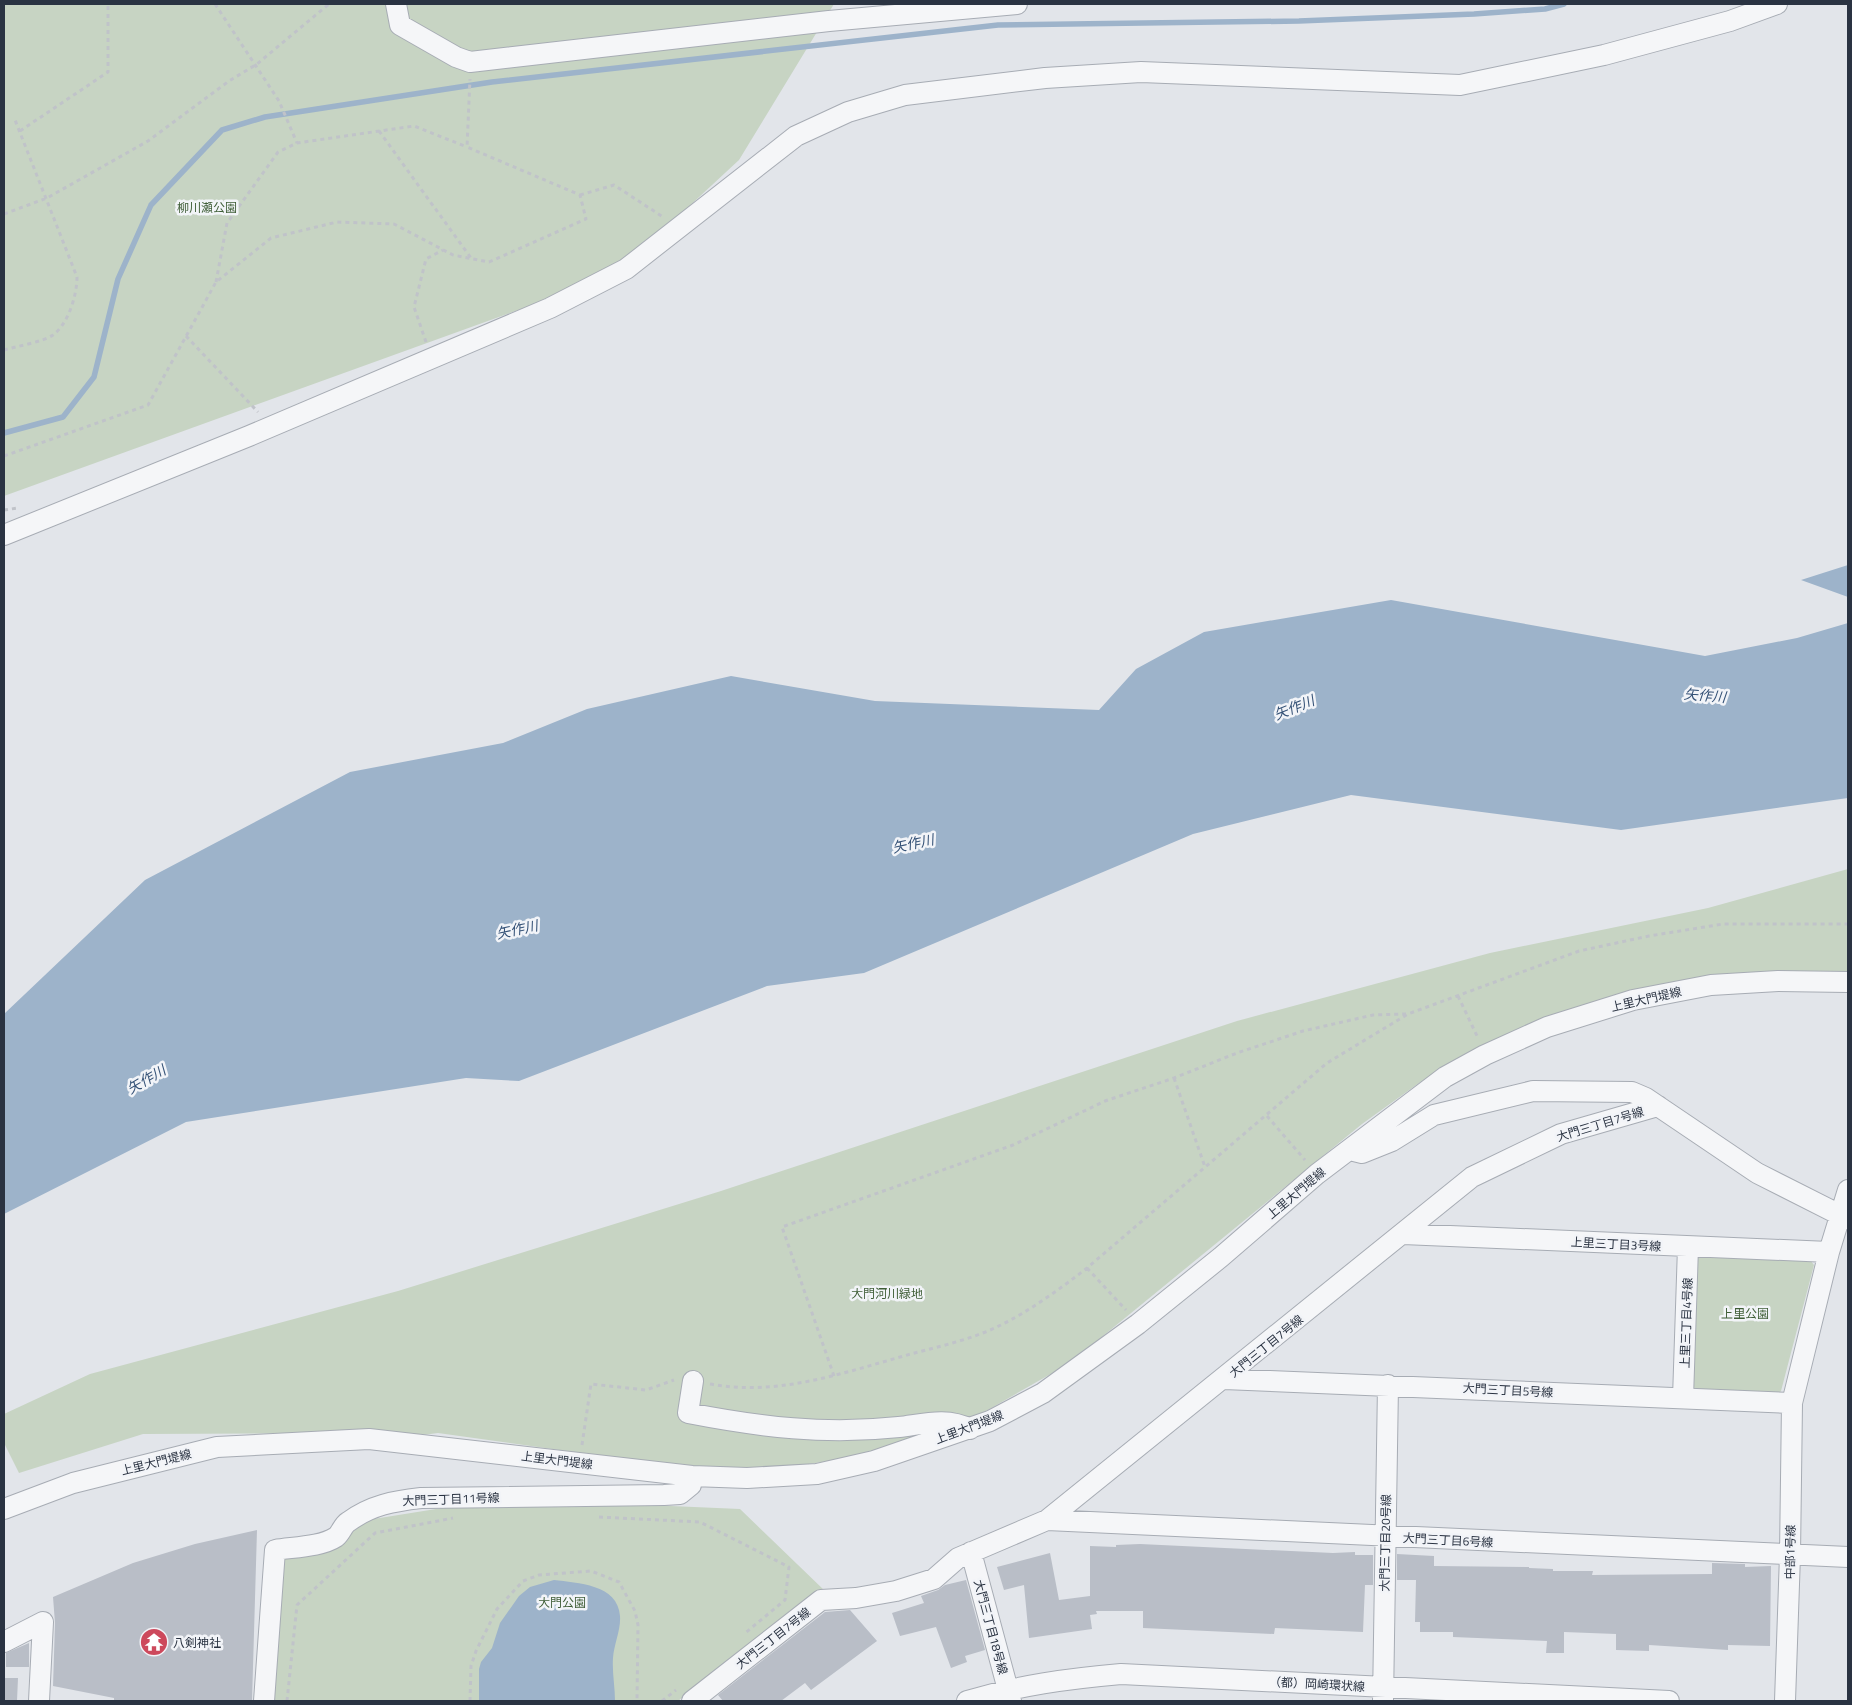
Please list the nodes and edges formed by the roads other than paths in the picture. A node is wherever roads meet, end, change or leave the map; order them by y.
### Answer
1 (396, 4) edge
2 (1017, 4) edge
3 (1777, 4) edge
4 (834, 12) edge
5 (4, 535) edge
6 (1848, 982) edge
7 (1658, 1106) junction
8 (1350, 1150) junction
9 (1848, 1190) edge
10 (1845, 1217) edge
11 (1403, 1234) junction
12 (1688, 1247) junction
13 (1828, 1252) junction
14 (1224, 1379) junction
15 (693, 1381) road end
16 (1388, 1385) junction
17 (1683, 1398) junction
18 (1792, 1403) junction
19 (970, 1430) junction
20 (692, 1476) junction
21 (4, 1509) edge
22 (1047, 1520) junction
23 (1385, 1537) junction
24 (971, 1552) junction
25 (1790, 1555) junction
26 (1848, 1557) edge
27 (4, 1642) edge
28 (1383, 1694) edge
29 (685, 1695) edge
30 (1010, 1695) edge
31 (38, 1701) edge
32 (264, 1701) edge
33 (967, 1701) edge
34 (1669, 1701) edge
35 (1785, 1701) edge

1 - 4 street
2 - 4 street
3 - 5 street
6 - 8 street, 上里大門堤線
7 - 8 street
7 - 10 street, 大門三丁目7号線
7 - 11 street, 大門三丁目7号線
8 - 19 street, 上里大門堤線
9 - 10 street, 中部1号線
10 - 13 street, 中部1号線
11 - 12 street, 上里三丁目3号線
11 - 14 street, 大門三丁目7号線
12 - 13 street, 上里三丁目3号線
12 - 17 street, 上里三丁目4号線
13 - 18 street, 中部1号線
14 - 16 street, 大門三丁目5号線
14 - 22 street, 大門三丁目7号線
15 - 19 street
16 - 17 street, 大門三丁目5号線
16 - 23 street, 大門三丁目20号線
17 - 18 street, 大門三丁目5号線
18 - 25 street, 中部1号線
19 - 20 street, 上里大門堤線
20 - 21 street, 上里大門堤線
20 - 32 street, 大門三丁目11号線
22 - 23 street, 大門三丁目6号線
22 - 24 street, 大門三丁目7号線
23 - 25 street, 大門三丁目6号線
23 - 28 street, 大門三丁目20号線
24 - 29 street, 大門三丁目7号線
24 - 30 street, 大門三丁目18号線
25 - 26 street, 大門三丁目6号線
25 - 35 street, 中部1号線
27 - 31 street
28 - 30 street, （都）岡崎環状線
28 - 34 street, （都）岡崎環状線
30 - 33 street, （都）岡崎環状線

